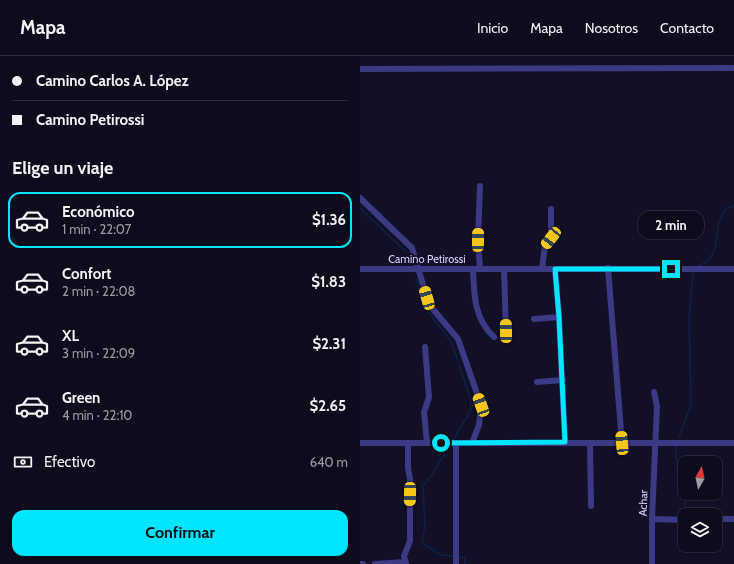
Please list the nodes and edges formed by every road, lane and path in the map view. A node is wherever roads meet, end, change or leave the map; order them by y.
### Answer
1 (734, 68) edge
2 (360, 69) edge
3 (480, 186) dead end
4 (360, 198) edge
5 (551, 209) dead end
6 (608, 268) junction
7 (360, 269) edge
8 (419, 269) junction
9 (473, 269) junction
10 (480, 269) junction
11 (504, 269) junction
12 (542, 269) junction
13 (555, 269) junction
14 (734, 269) edge
15 (559, 317) junction
16 (534, 319) dead end
17 (506, 331) dead end
18 (494, 336) dead end
19 (425, 347) dead end
20 (563, 380) junction
21 (537, 382) dead end
22 (654, 392) dead end
23 (565, 442) junction
24 (655, 442) junction
25 (360, 443) edge
26 (408, 443) junction
27 (427, 443) junction
28 (456, 443) junction
29 (472, 443) junction
30 (590, 443) junction
31 (622, 443) junction
32 (734, 443) edge
33 (591, 506) dead end
34 (652, 519) junction
35 (722, 519) edge
36 (734, 519) edge
37 (678, 520) edge
38 (406, 563) edge
39 (360, 564) edge
40 (363, 564) edge
41 (375, 564) edge
42 (456, 564) edge
43 (652, 564) edge

1 - 2 street
3 - 10 street
4 - 8 street
5 - 12 street
6 - 13 street, Camino Petirossi
6 - 14 street, Camino Petirossi
6 - 31 street
7 - 8 street, Camino Petirossi
8 - 9 street, Camino Petirossi
8 - 29 street
9 - 10 street, Camino Petirossi
9 - 18 street
10 - 11 street, Camino Petirossi
11 - 12 street, Camino Petirossi
11 - 17 street
12 - 13 street, Camino Petirossi
13 - 15 street
15 - 16 street
15 - 20 street
19 - 27 street
20 - 21 street
20 - 23 street
22 - 24 street, Achar
23 - 29 street
23 - 30 street
24 - 31 street
24 - 32 street
24 - 34 street, Achar
25 - 26 street
26 - 27 street
26 - 38 street
27 - 28 street
28 - 29 street
28 - 42 street
30 - 31 street
30 - 33 street
34 - 37 street
34 - 43 street, Achar
35 - 36 street
38 - 41 street
39 - 40 street

